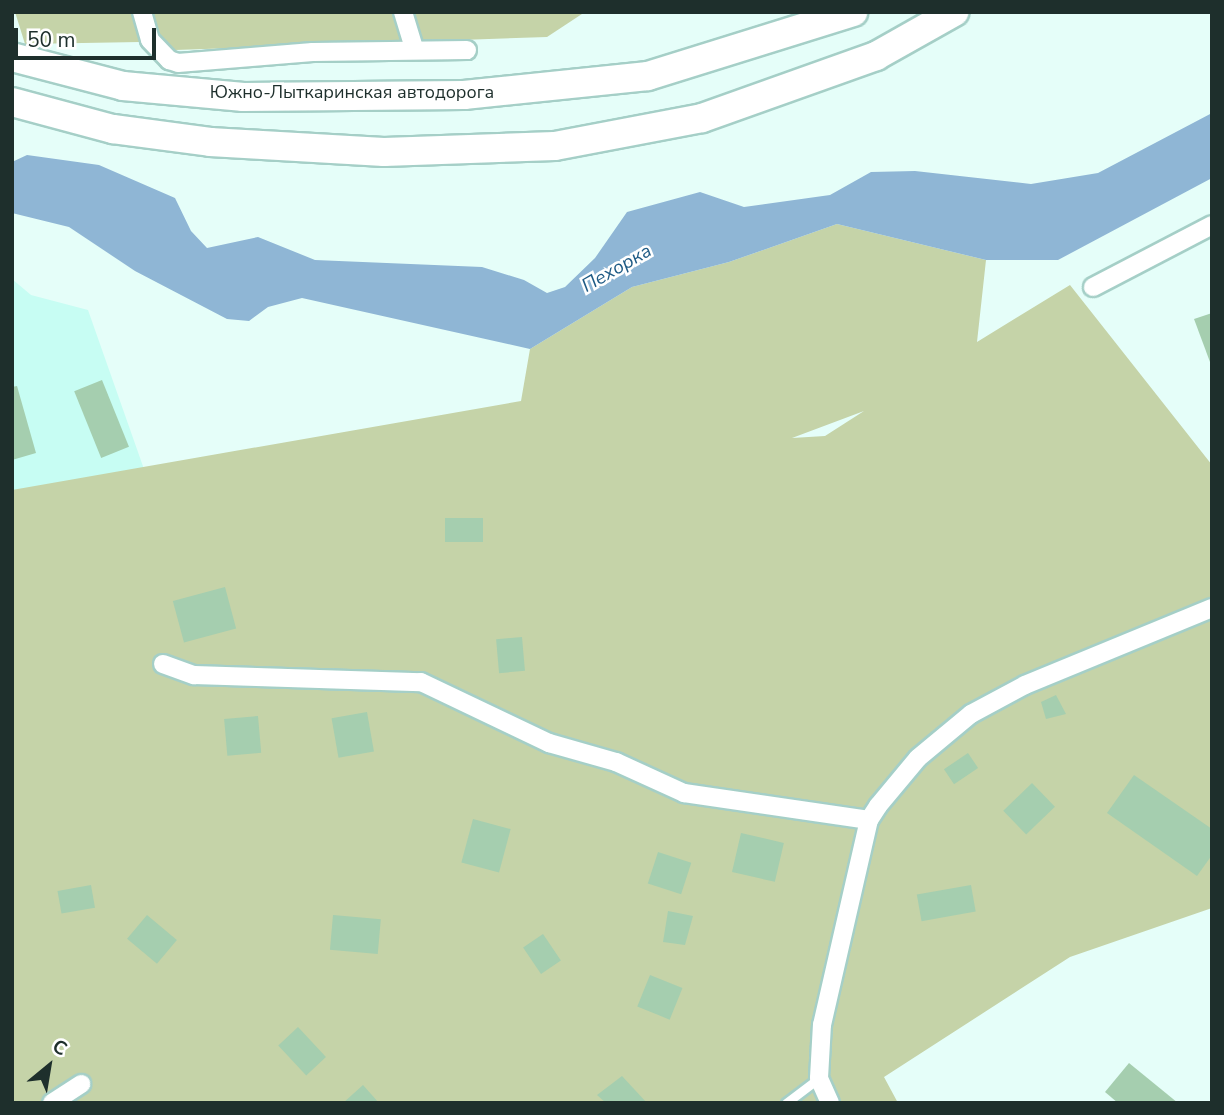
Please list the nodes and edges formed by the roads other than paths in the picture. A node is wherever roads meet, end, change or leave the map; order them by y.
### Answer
1 (142, 12) edge
2 (403, 12) edge
3 (853, 12) edge
4 (954, 12) edge
5 (414, 49) junction
6 (467, 50) dead end
7 (12, 57) edge
8 (12, 102) edge
9 (1212, 225) edge
10 (1093, 287) dead end
11 (1212, 608) edge
12 (163, 664) dead end
13 (869, 820) junction
14 (819, 1078) junction
15 (81, 1084) dead end
16 (52, 1103) edge
17 (786, 1103) edge
18 (830, 1103) edge

1 - 5 street
2 - 5 street
3 - 7 main road, Южно-Лыткаринская автодорога
4 - 8 main road
5 - 6 street
9 - 10 street
11 - 13 street
12 - 13 street
13 - 14 street
14 - 17 lane
14 - 18 street
15 - 16 street

